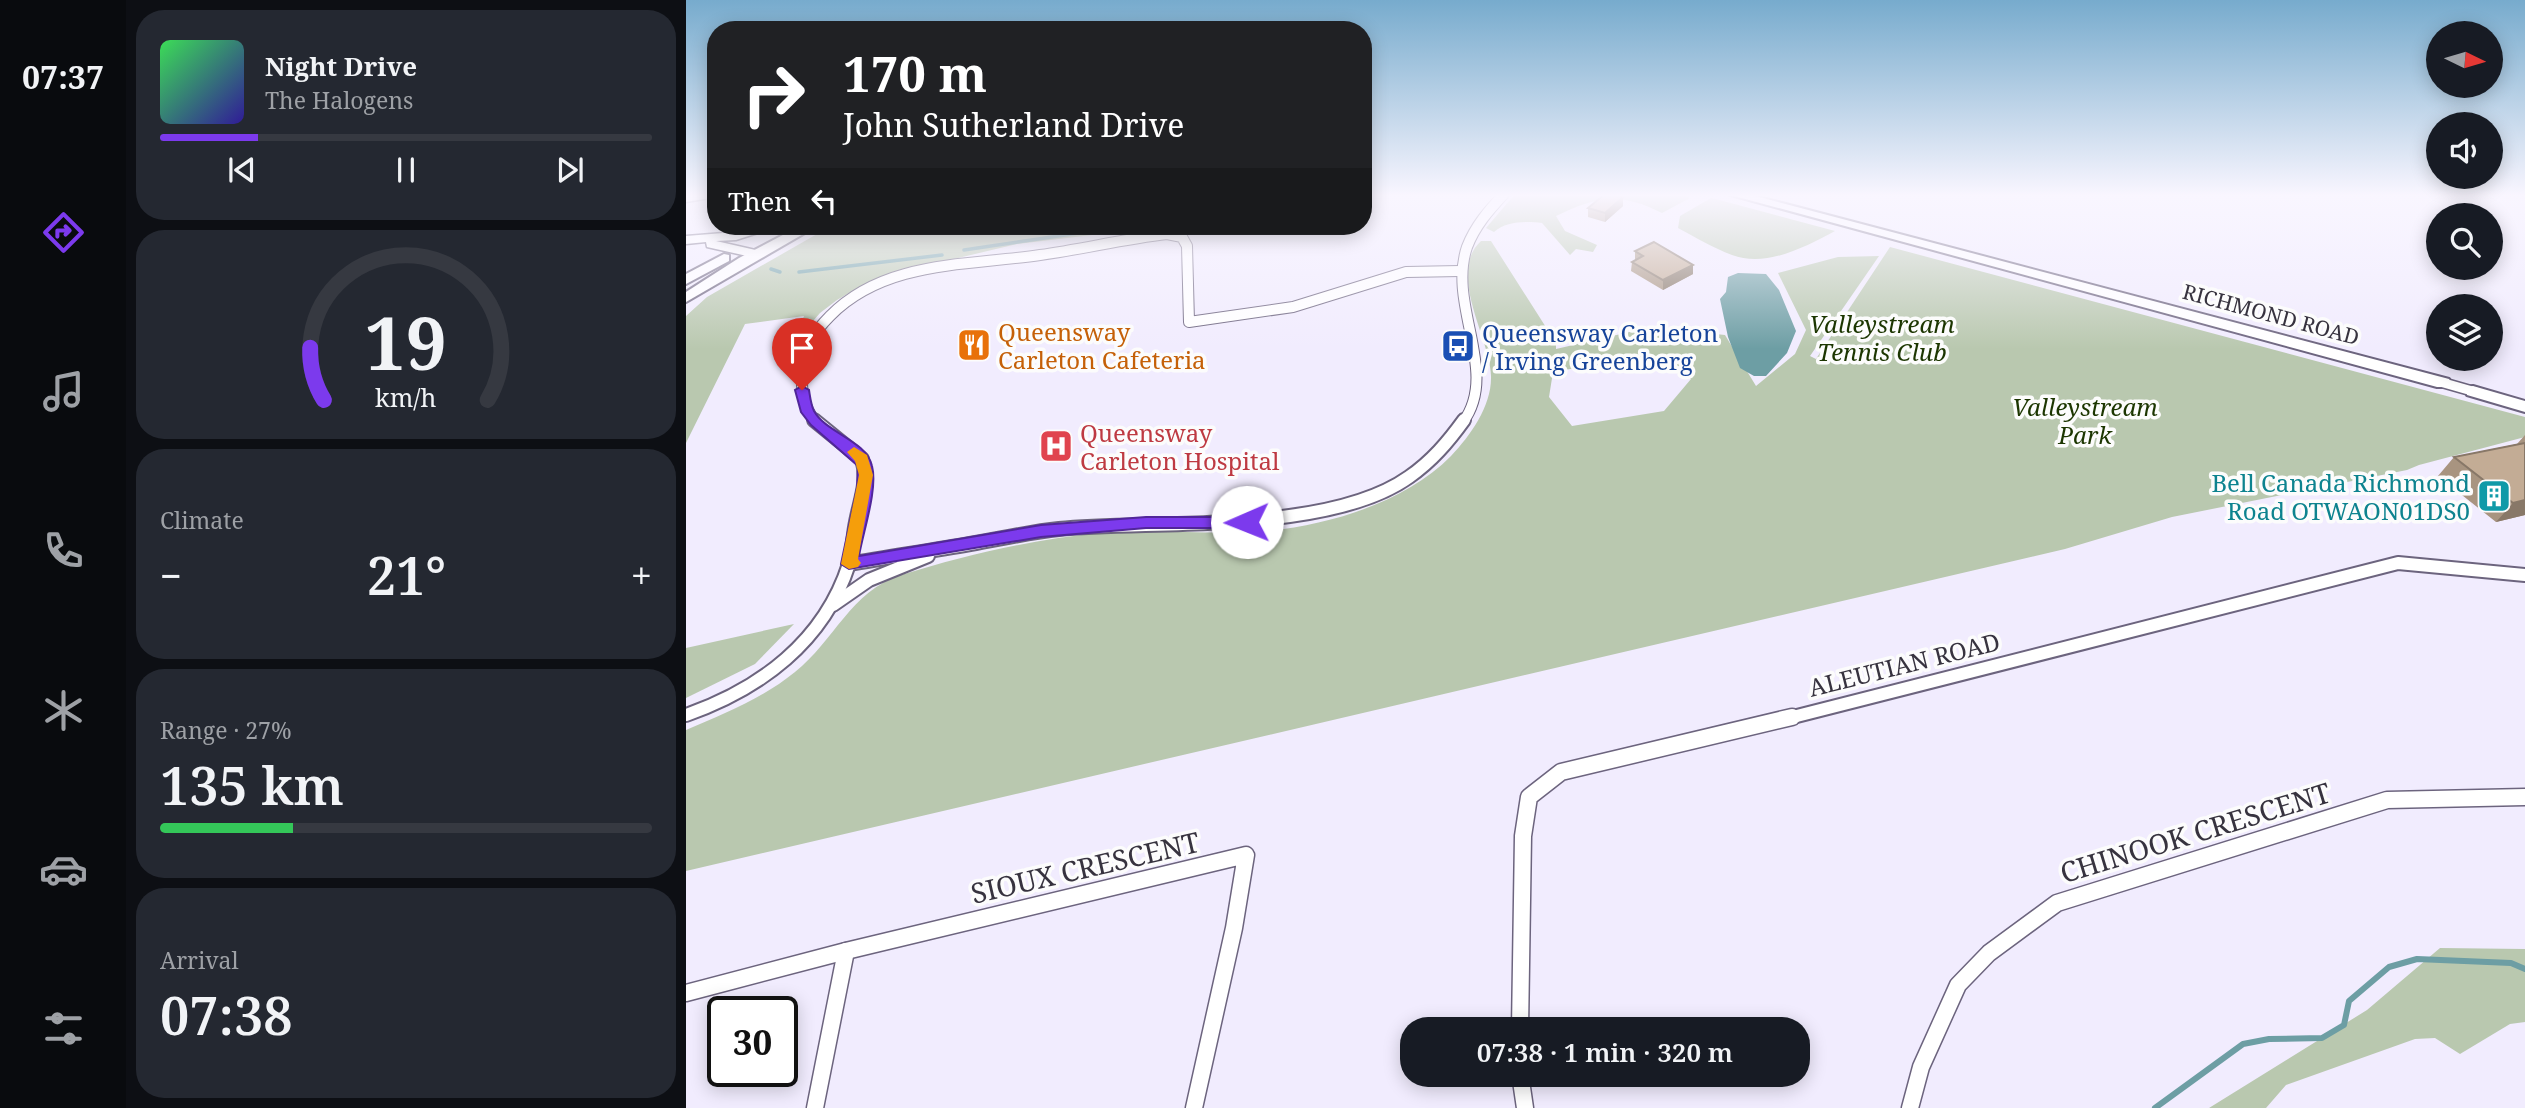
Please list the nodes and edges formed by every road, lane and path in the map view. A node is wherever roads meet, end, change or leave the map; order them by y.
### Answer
1 (720, 246) edge
2 (746, 246) edge
3 (771, 246) edge
4 (1095, 246) edge
5 (1187, 246) edge
6 (1466, 246) edge
7 (1927, 246) edge
8 (739, 249) junction
9 (755, 254) junction
10 (1460, 271) junction
11 (686, 280) edge
12 (686, 298) edge
13 (2443, 383) joint
14 (2473, 391) joint
15 (2525, 405) edge
16 (958, 546) junction
17 (849, 564) junction
18 (2525, 575) edge
19 (832, 606) junction
20 (686, 715) edge
21 (2525, 797) edge
22 (846, 951) junction
23 (686, 993) edge
24 (1520, 1017) edge
25 (1522, 1087) edge
26 (815, 1108) edge
27 (1195, 1108) edge
28 (1525, 1108) edge
29 (1910, 1108) edge

1 - 8 main road
2 - 8 main road
3 - 9 main road
4 - 17 street
5 - 10 street
6 - 10 street
7 - 13 main road, RICHMOND ROAD
8 - 9 main road
8 - 11 main road
9 - 12 main road
10 - 16 street
13 - 14 main road, RICHMOND ROAD
14 - 15 main road, RICHMOND ROAD
16 - 17 street
16 - 19 street
17 - 19 street
18 - 24 street, ALEUTIAN ROAD
19 - 20 street
21 - 29 street, CHINOOK CRESCENT
22 - 23 street, SIOUX CRESCENT
22 - 26 street
22 - 27 street, SIOUX CRESCENT
25 - 28 street

